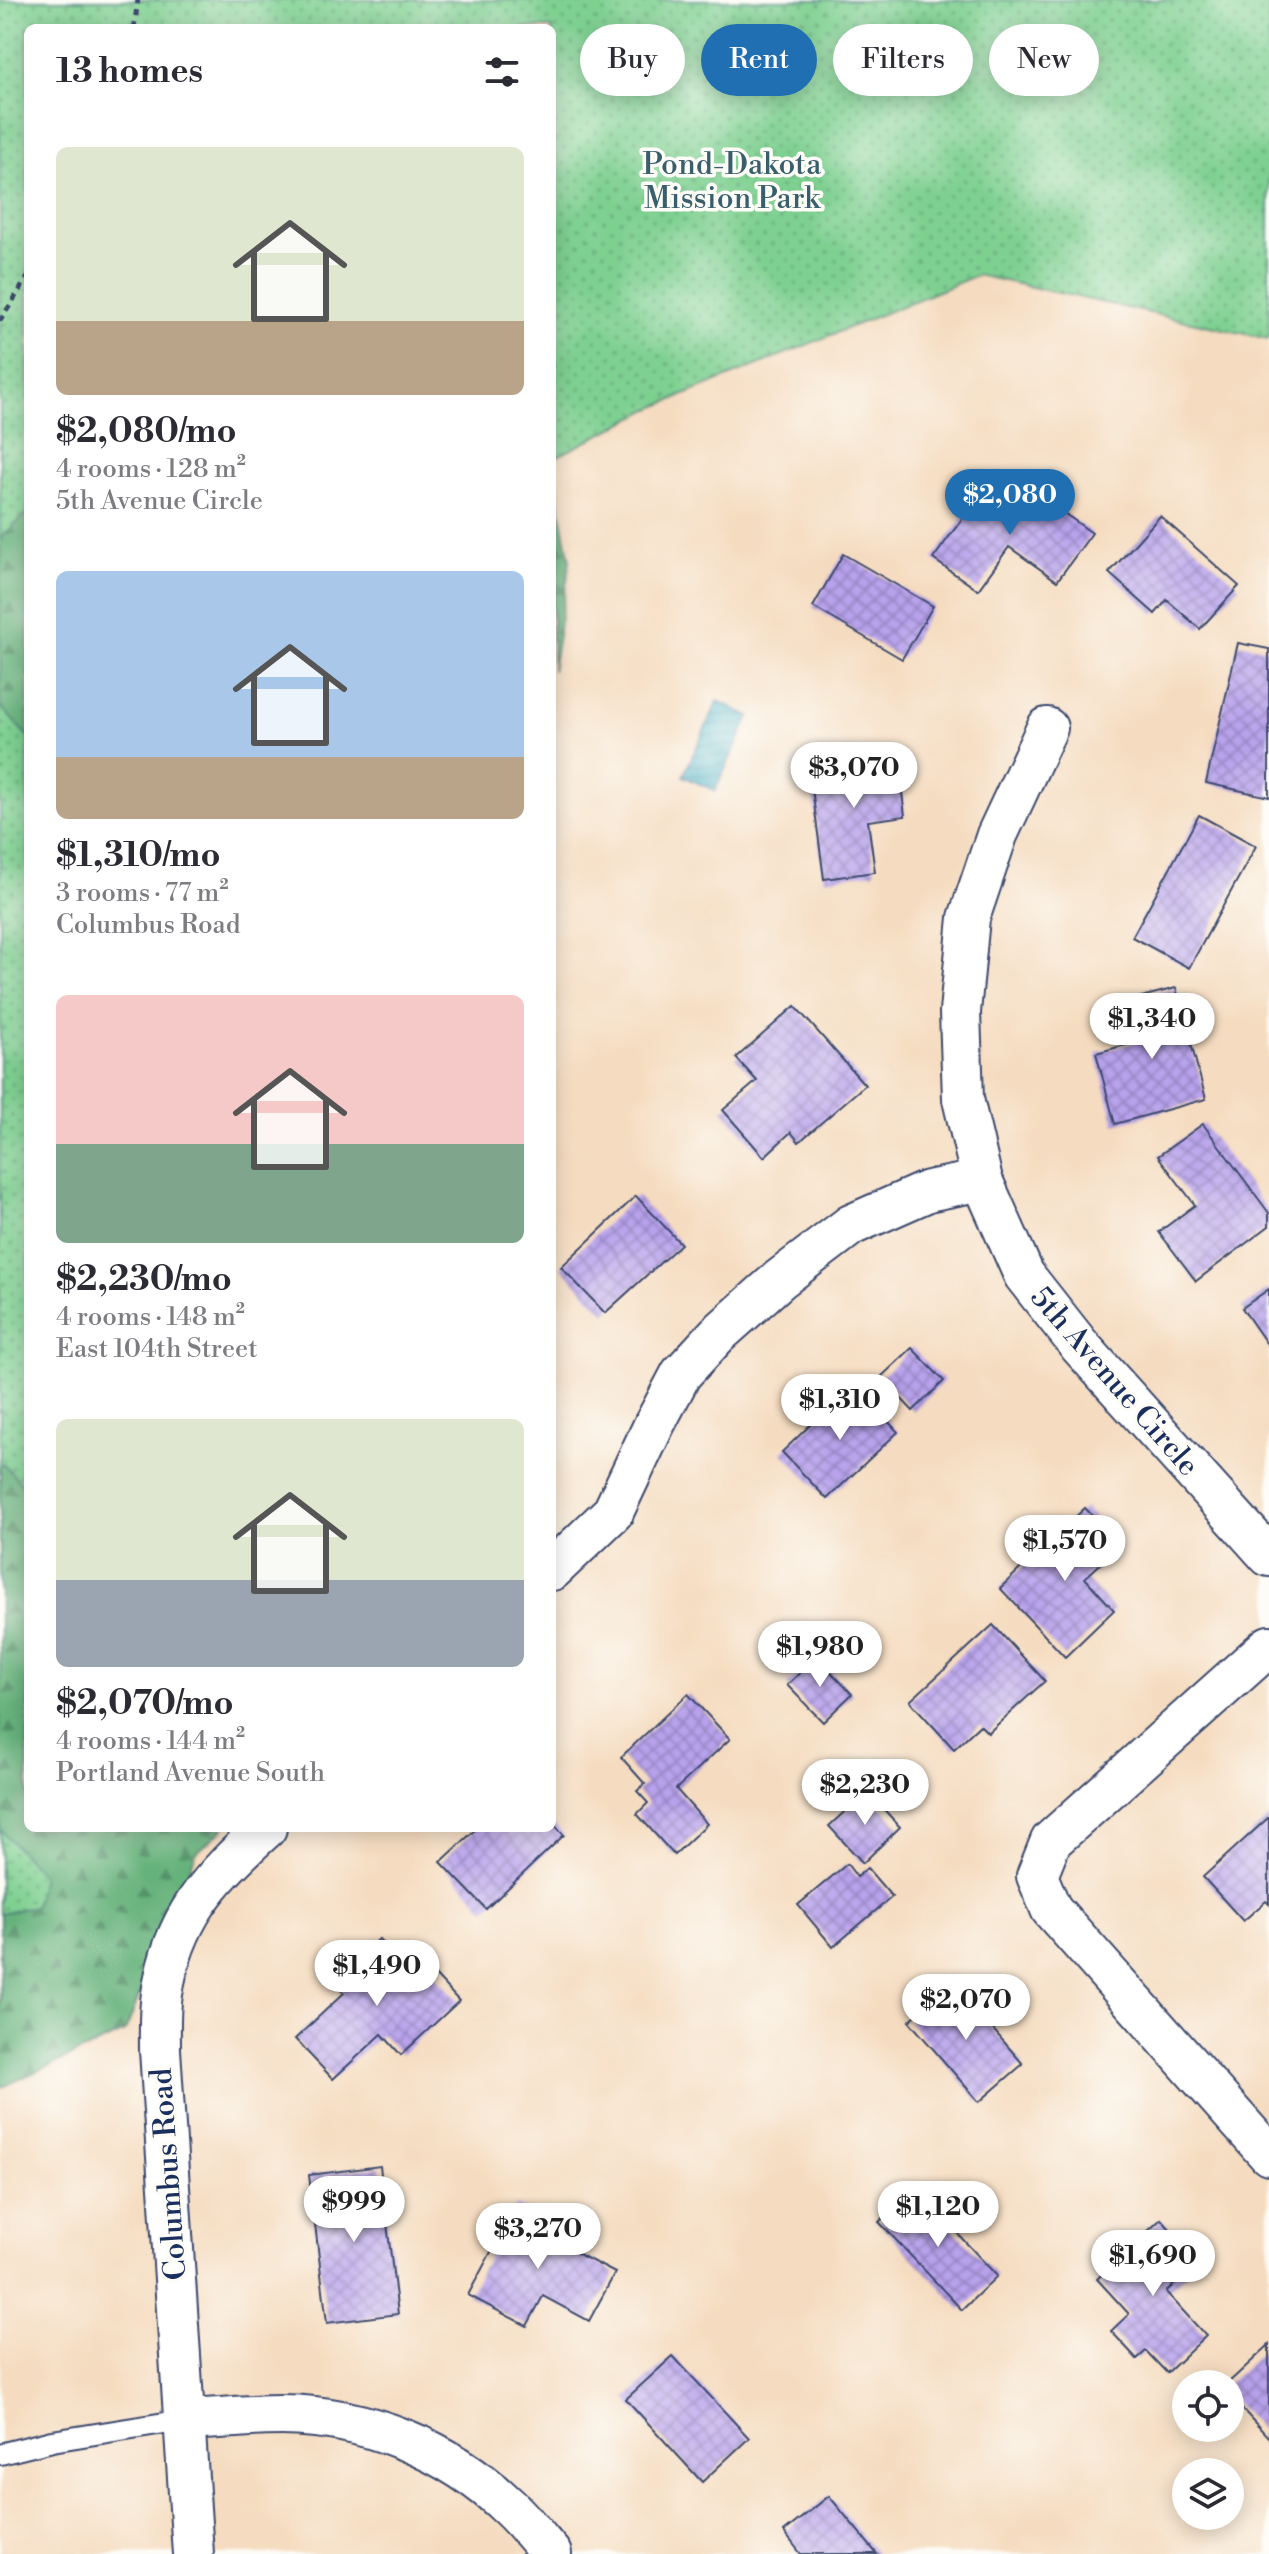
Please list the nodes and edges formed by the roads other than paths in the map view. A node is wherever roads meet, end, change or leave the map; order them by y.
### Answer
1 (1047, 728) dead end
2 (982, 1180) junction
3 (1269, 1556) edge
4 (556, 1566) edge
5 (1269, 1646) edge
6 (261, 1832) edge
7 (1269, 2155) edge
8 (183, 2420) junction
9 (0, 2454) edge
10 (193, 2554) edge
11 (551, 2554) edge

1 - 2 street, 5th Avenue Circle
2 - 3 street, 5th Avenue Circle
2 - 4 street
5 - 7 street
6 - 8 street, Columbus Road
8 - 9 lane
8 - 10 street, Columbus Road
8 - 11 street

